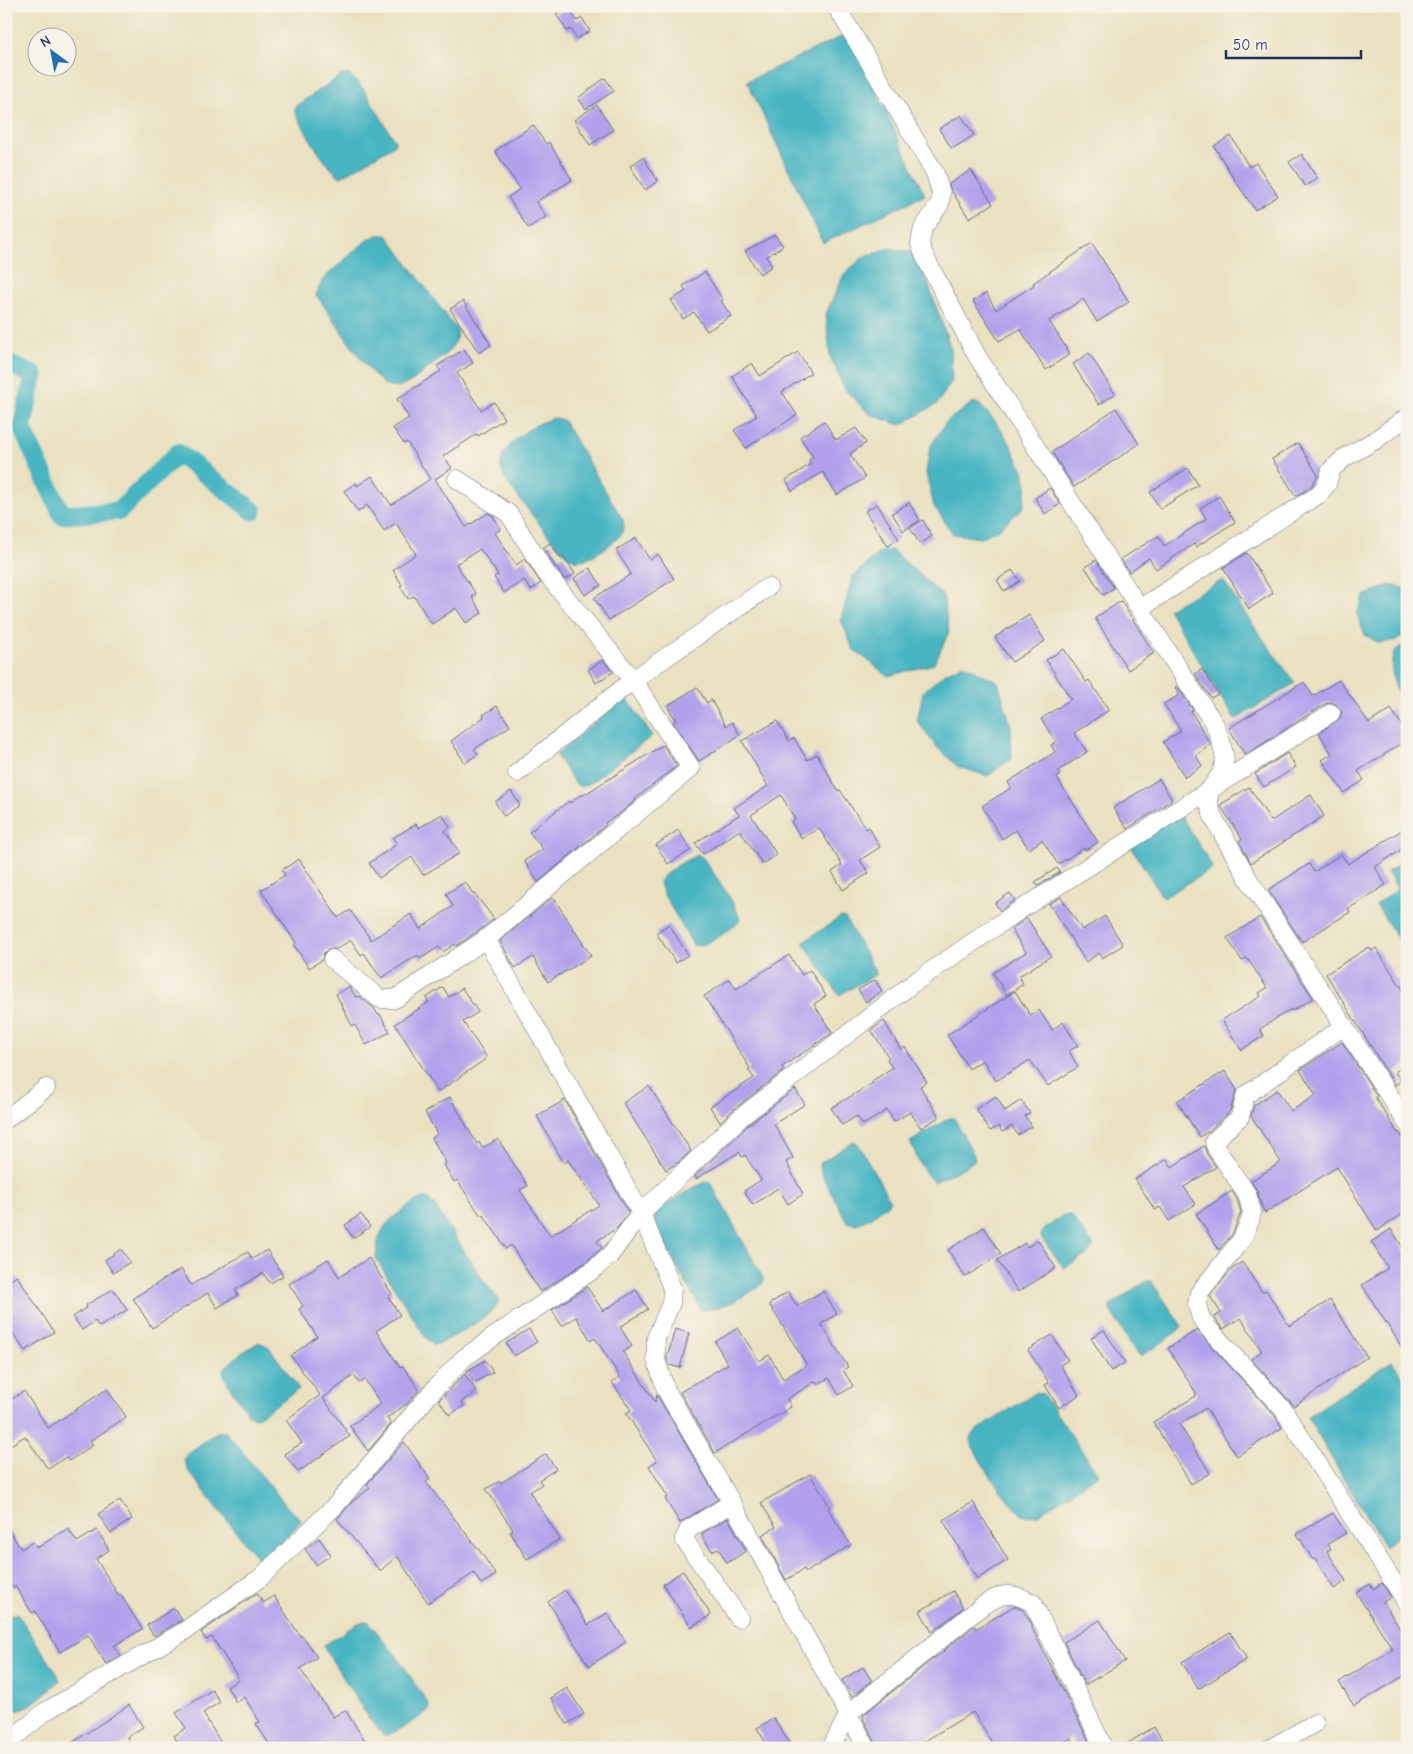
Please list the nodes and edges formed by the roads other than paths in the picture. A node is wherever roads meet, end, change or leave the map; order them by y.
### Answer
1 (836, 6) edge
2 (1407, 417) edge
3 (457, 479) dead end
4 (768, 587) dead end
5 (1140, 608) junction
6 (633, 680) junction
7 (1331, 713) dead end
8 (518, 773) dead end
9 (1211, 788) junction
10 (486, 939) junction
11 (332, 959) dead end
12 (1344, 1026) junction
13 (46, 1088) dead end
14 (6, 1118) edge
15 (1407, 1123) edge
16 (642, 1214) junction
17 (732, 1503) junction
18 (1407, 1603) edge
19 (739, 1618) dead end
20 (849, 1713) junction
21 (1315, 1723) dead end
22 (8, 1739) edge
23 (831, 1748) edge
24 (867, 1748) edge
25 (1104, 1748) edge
26 (1271, 1748) edge

1 - 5 street
2 - 5 street
3 - 6 street
4 - 6 street
5 - 9 street
6 - 8 street
6 - 10 street
7 - 9 street
9 - 12 street
9 - 16 street
10 - 11 street
10 - 16 street
12 - 15 street
12 - 18 street
13 - 14 street
16 - 17 street
16 - 22 street
17 - 19 street
17 - 20 street
20 - 23 street
20 - 24 street
20 - 25 street
21 - 26 street

